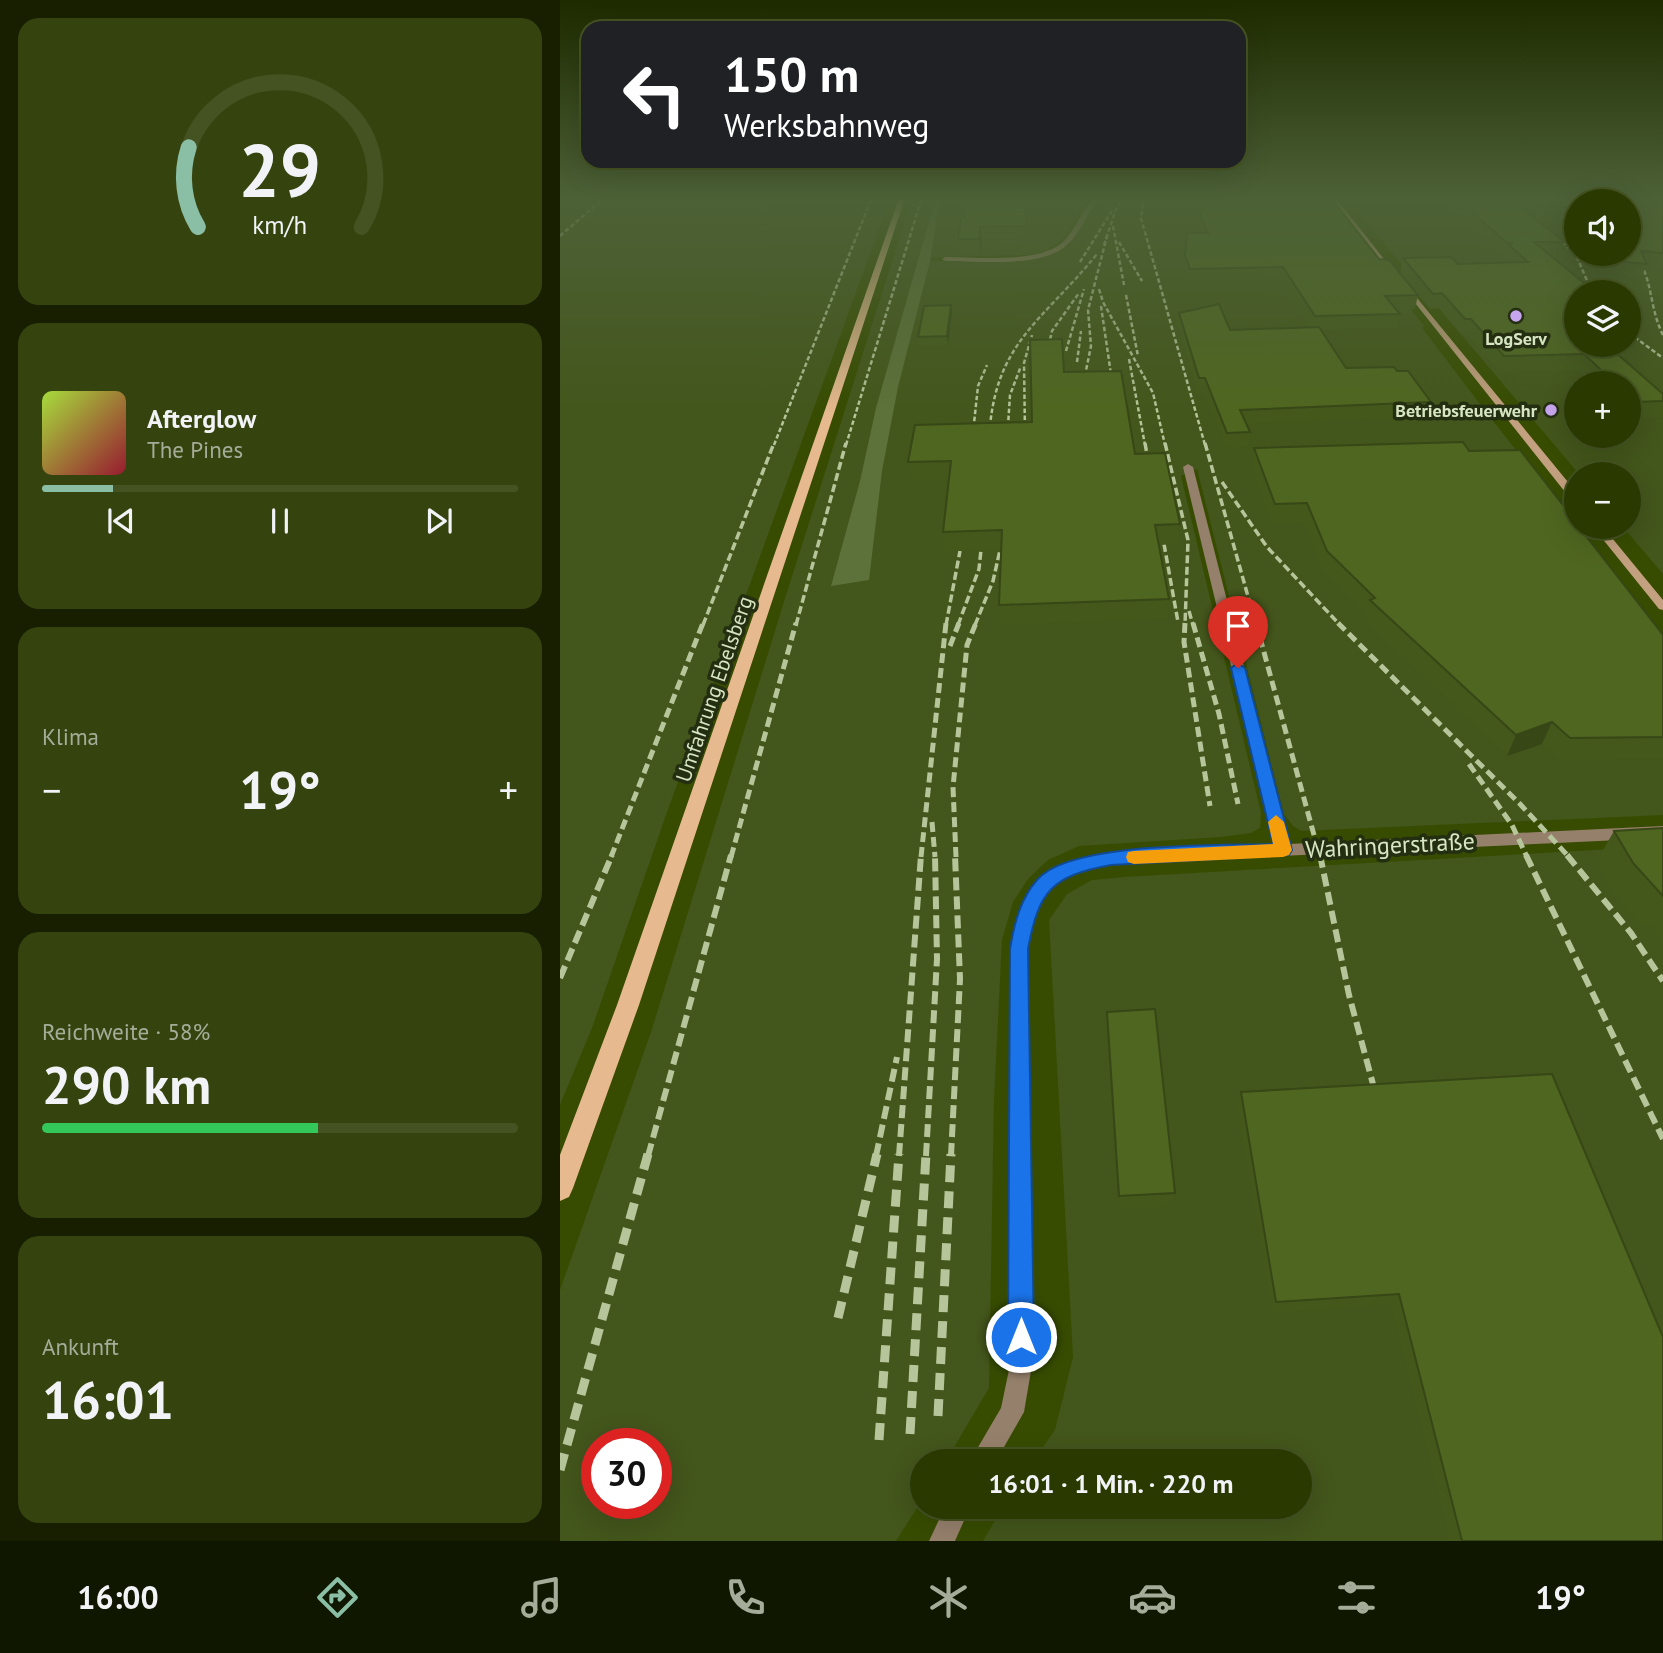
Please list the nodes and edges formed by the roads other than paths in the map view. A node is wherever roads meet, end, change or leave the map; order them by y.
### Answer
1 (878, 269) edge
2 (1390, 269) edge
3 (1188, 467) dead end
4 (1564, 484) edge
5 (1608, 539) edge
6 (1663, 607) edge
7 (1663, 832) edge
8 (1283, 850) junction
9 (560, 1188) edge
10 (989, 1449) edge
11 (952, 1519) edge
12 (942, 1541) edge

1 - 9 main road, Umfahrung Ebelsberg
2 - 4 street
3 - 8 street
5 - 6 street
7 - 8 street, Wahringerstraße
8 - 10 street, Wahringerstraße
11 - 12 street

